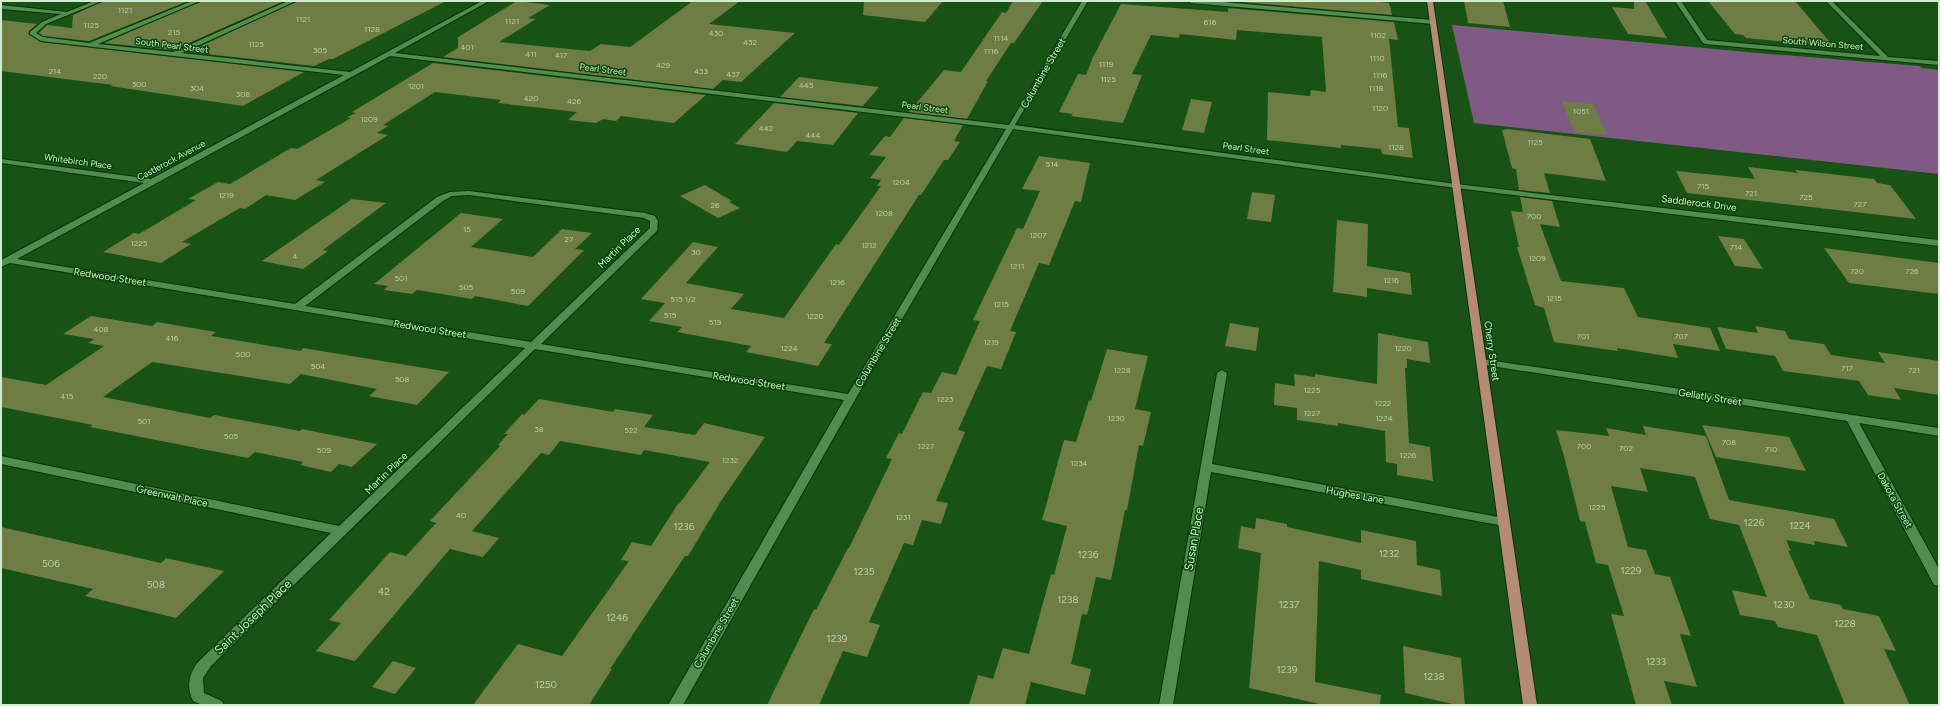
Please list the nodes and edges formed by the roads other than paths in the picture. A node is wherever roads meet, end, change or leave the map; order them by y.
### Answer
1 (99, 1) edge
2 (198, 1) edge
3 (293, 1) edge
4 (486, 1) edge
5 (1085, 1) edge
6 (1191, 1) edge
7 (1274, 1) edge
8 (1430, 1) edge
9 (1678, 1) edge
10 (1829, 1) edge
11 (1, 7) edge
12 (1273, 8) junction
13 (66, 14) junction
14 (1432, 22) junction
15 (89, 44) junction
16 (174, 54) junction
17 (390, 54) junction
18 (1886, 58) junction
19 (1939, 63) edge
20 (351, 74) junction
21 (1011, 127) junction
22 (1, 161) edge
23 (153, 182) junction
24 (1456, 186) junction
25 (1939, 243) edge
26 (4, 262) edge
27 (297, 307) junction
28 (533, 346) junction
29 (1482, 362) junction
30 (1222, 373) dead end
31 (851, 398) junction
32 (1851, 419) junction
33 (1939, 432) edge
34 (1, 460) edge
35 (1206, 467) junction
36 (1504, 522) junction
37 (342, 531) junction
38 (1939, 581) edge
39 (217, 705) edge
40 (675, 705) edge
41 (1166, 705) edge
42 (1530, 705) edge

1 - 13 street
2 - 15 street
3 - 16 street
4 - 17 street
5 - 21 street, Columbine Street
6 - 12 street
7 - 12 street
8 - 14 main road, Cherry Street
9 - 18 street, South Wilson Street
10 - 18 street
11 - 13 street
12 - 14 street
13 - 15 street, South Pearl Street
14 - 24 main road, Cherry Street
15 - 16 street, South Pearl Street
16 - 20 street, South Pearl Street
17 - 20 street, Castlerock Avenue
17 - 21 street, Pearl Street
18 - 19 street, South Wilson Street
20 - 23 street, Castlerock Avenue
21 - 24 street, Pearl Street
21 - 31 street, Columbine Street
22 - 23 street, Whitebirch Place
23 - 26 street, Castlerock Avenue
24 - 25 street, Saddlerock Drive
24 - 29 main road, Cherry Street
26 - 27 street, Redwood Street
27 - 28 street, Redwood Street
27 - 28 street, Martin Place
28 - 31 street, Redwood Street
28 - 37 street, Martin Place
29 - 32 street, Gellatly Street
29 - 36 main road, Cherry Street
30 - 35 street, Susan Place
31 - 40 street, Columbine Street
32 - 33 street, Gellatly Street
32 - 38 street, Dakota Street
34 - 37 street, Greenwalt Place
35 - 36 street, Hughes Lane
35 - 41 street, Susan Place
36 - 42 main road, Cherry Street
37 - 39 street, Saint Joseph Place

